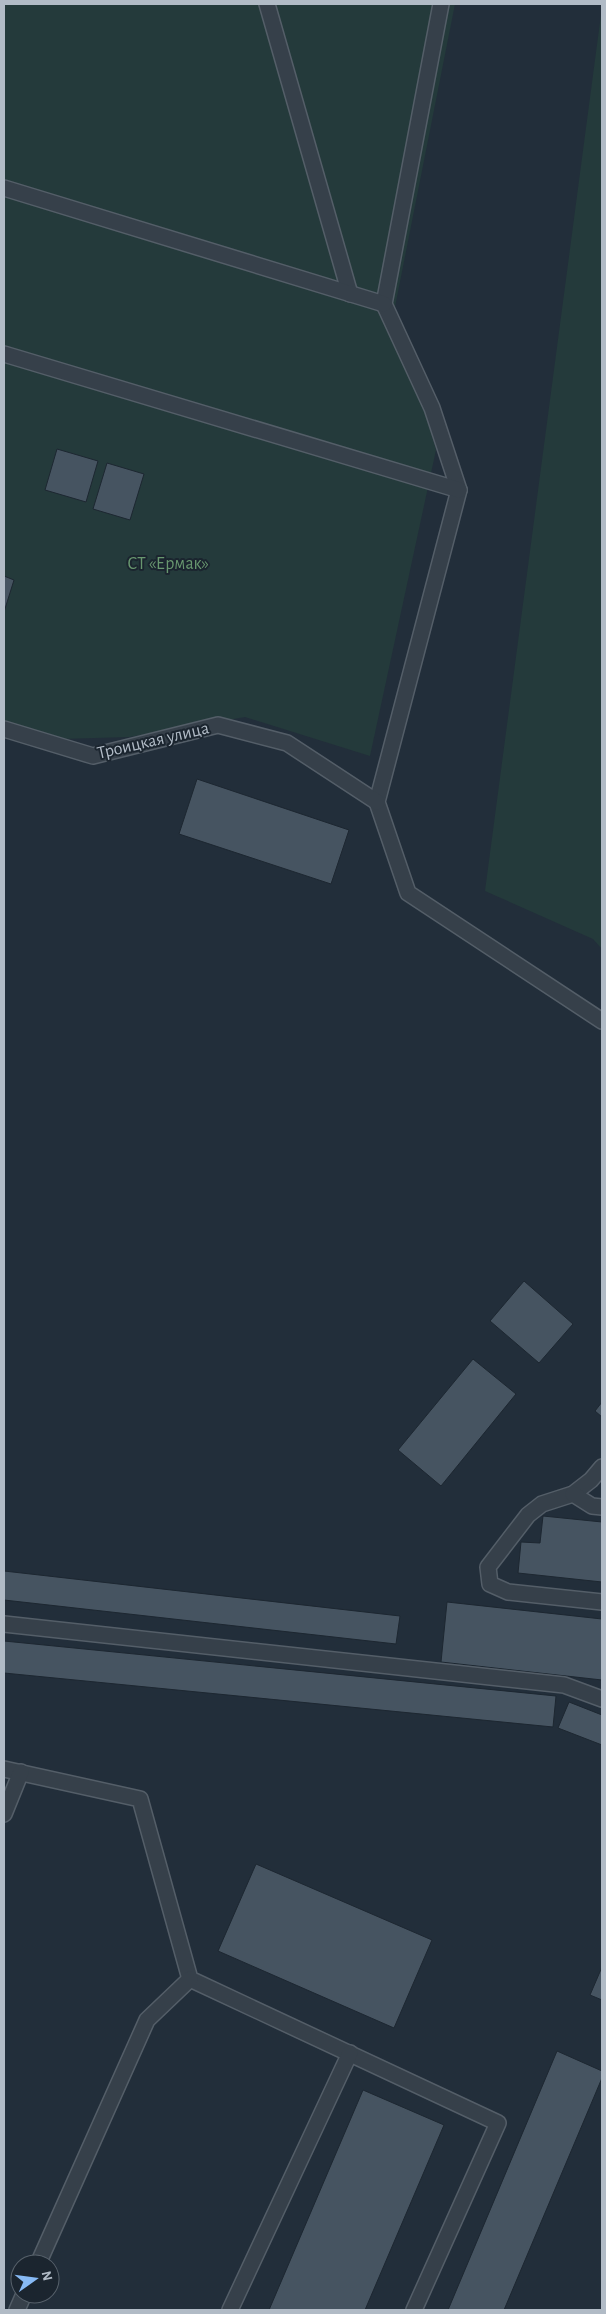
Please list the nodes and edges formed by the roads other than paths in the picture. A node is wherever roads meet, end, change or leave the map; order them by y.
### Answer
1 (267, 4) edge
2 (441, 4) edge
3 (4, 188) edge
4 (350, 294) junction
5 (384, 304) junction
6 (4, 354) edge
7 (460, 490) junction
8 (4, 729) edge
9 (377, 802) junction
10 (602, 1021) edge
11 (602, 1467) edge
12 (573, 1494) junction
13 (602, 1507) edge
14 (602, 1602) edge
15 (4, 1624) edge
16 (602, 1699) edge
17 (4, 1769) edge
18 (21, 1772) junction
19 (4, 1814) edge
20 (190, 1979) junction
21 (350, 2053) junction
22 (42, 2254) edge
23 (230, 2310) edge
24 (414, 2310) edge

1 - 4 lane
2 - 5 lane
3 - 4 lane
4 - 5 lane
5 - 7 lane
6 - 7 lane
7 - 9 lane
8 - 9 lane, Троицкая улица
9 - 10 lane
11 - 12 lane
12 - 13 lane
12 - 14 lane
15 - 16 lane
17 - 18 lane
18 - 19 lane
18 - 20 lane
20 - 21 lane
20 - 22 lane
21 - 23 lane
21 - 24 lane

